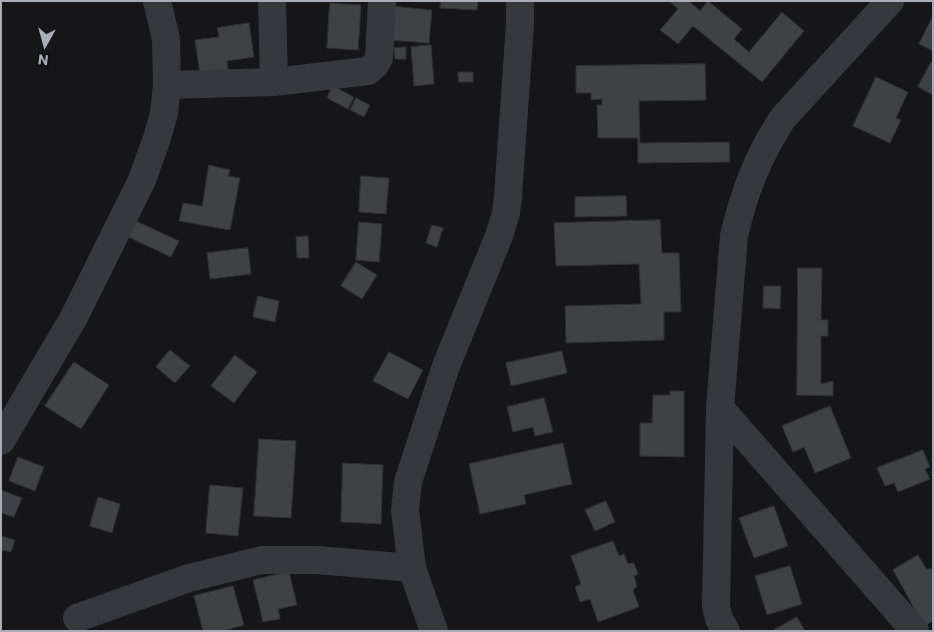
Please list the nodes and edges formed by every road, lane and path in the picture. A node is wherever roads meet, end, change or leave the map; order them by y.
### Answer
1 (157, 1) edge
2 (272, 1) edge
3 (382, 1) edge
4 (520, 1) edge
5 (890, 1) edge
6 (274, 82) junction
7 (167, 85) junction
8 (720, 408) junction
9 (1, 441) edge
10 (412, 568) junction
11 (77, 618) dead end
12 (434, 631) edge
13 (726, 631) edge
14 (915, 631) edge

1 - 7 street
2 - 6 street
3 - 6 street
4 - 10 street
5 - 8 street
6 - 7 street
7 - 9 street
8 - 13 street
8 - 14 street
10 - 11 street
10 - 12 street

